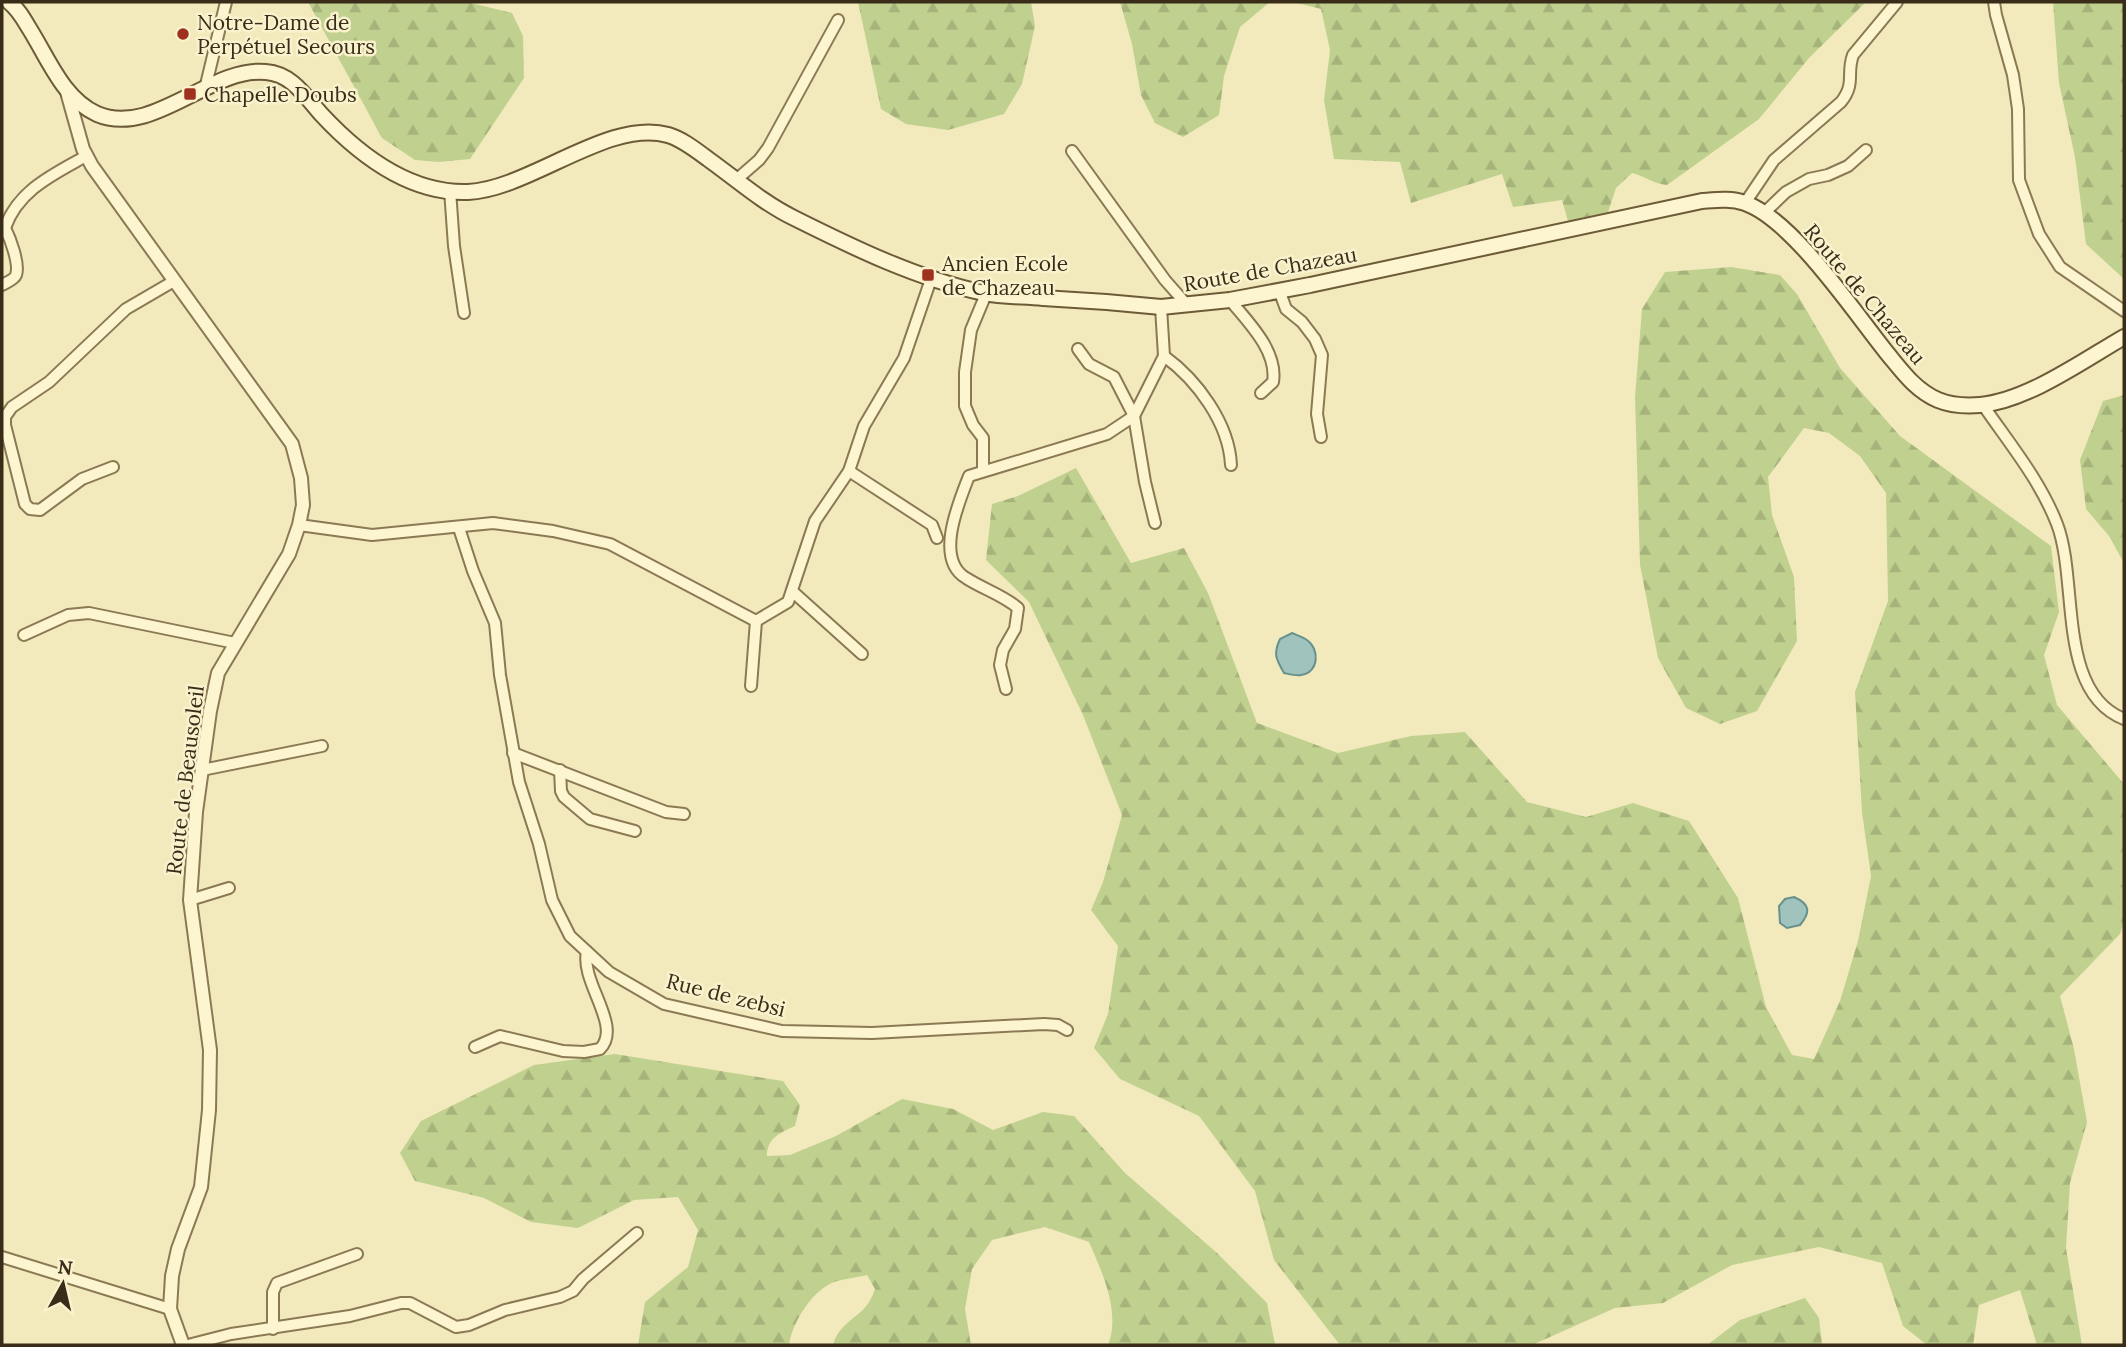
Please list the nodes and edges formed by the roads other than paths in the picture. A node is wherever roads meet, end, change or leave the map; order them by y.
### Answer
1 (9, 2) edge
2 (226, 2) edge
3 (1897, 2) edge
4 (1994, 2) edge
5 (838, 20) dead end
6 (205, 89) junction
7 (67, 92) junction
8 (1866, 150) dead end
9 (1072, 151) dead end
10 (86, 156) junction
11 (736, 180) junction
12 (450, 191) junction
13 (1745, 203) junction
14 (1763, 213) junction
15 (3, 227) edge
16 (931, 279) junction
17 (174, 281) junction
18 (2, 285) edge
19 (1279, 290) junction
20 (986, 294) junction
21 (1230, 300) junction
22 (1187, 305) junction
23 (1161, 307) junction
24 (2124, 312) edge
25 (464, 313) dead end
26 (2124, 337) edge
27 (1078, 349) dead end
28 (1164, 356) junction
29 (1261, 393) dead end
30 (1983, 405) junction
31 (1134, 415) junction
32 (1321, 437) dead end
33 (1231, 464) dead end
34 (113, 467) dead end
35 (983, 470) junction
36 (849, 471) junction
37 (1155, 523) dead end
38 (299, 525) junction
39 (459, 528) junction
40 (937, 538) dead end
41 (792, 591) junction
42 (755, 621) junction
43 (24, 635) dead end
44 (235, 643) junction
45 (862, 654) dead end
46 (751, 686) dead end
47 (1006, 689) dead end
48 (2124, 719) edge
49 (322, 746) dead end
50 (513, 753) junction
51 (202, 770) junction
52 (559, 770) junction
53 (684, 814) dead end
54 (635, 831) dead end
55 (229, 888) dead end
56 (190, 900) junction
57 (587, 952) junction
58 (1067, 1030) dead end
59 (475, 1047) dead end
60 (637, 1233) dead end
61 (358, 1254) dead end
62 (2, 1257) edge
63 (170, 1309) junction
64 (273, 1329) junction
65 (185, 1345) edge

1 - 7 main road, Route de Chazeau
2 - 6 street
3 - 13 street
4 - 24 street
5 - 11 street
6 - 7 main road, Route de Chazeau
6 - 12 main road, Route de Chazeau
7 - 10 street, Route de Beausoleil
8 - 14 street
9 - 22 street
10 - 15 street
10 - 17 street, Route de Beausoleil
11 - 12 main road, Route de Chazeau
11 - 16 main road, Route de Chazeau
12 - 25 street
13 - 14 main road, Route de Chazeau
13 - 19 main road, Route de Chazeau
14 - 30 main road, Route de Chazeau
15 - 18 street
16 - 20 main road, Route de Chazeau
16 - 36 street
17 - 34 street
17 - 38 street, Route de Beausoleil
19 - 21 main road, Route de Chazeau
19 - 32 street
20 - 23 main road, Route de Chazeau
20 - 35 street
21 - 22 main road, Route de Chazeau
21 - 29 street
22 - 23 main road, Route de Chazeau
23 - 28 street
26 - 30 main road, Route de Chazeau
27 - 31 street
28 - 31 street
28 - 33 street
30 - 48 street
31 - 35 street
31 - 37 street
35 - 47 street
36 - 40 street
36 - 41 street
38 - 39 street
38 - 44 street, Route de Beausoleil
39 - 42 street
39 - 50 street, Rue de zebsi
41 - 42 street
41 - 45 street
42 - 46 street
43 - 44 street
44 - 51 street, Route de Beausoleil
49 - 51 street
50 - 52 street
50 - 57 street, Rue de zebsi
51 - 56 street, Route de Beausoleil
52 - 53 street
52 - 54 street
55 - 56 street
56 - 63 street, Route de Beausoleil
57 - 58 street, Rue de zebsi
57 - 59 street
60 - 64 street
61 - 64 street
62 - 63 street
63 - 65 street, Route de Beausoleil
64 - 65 street

